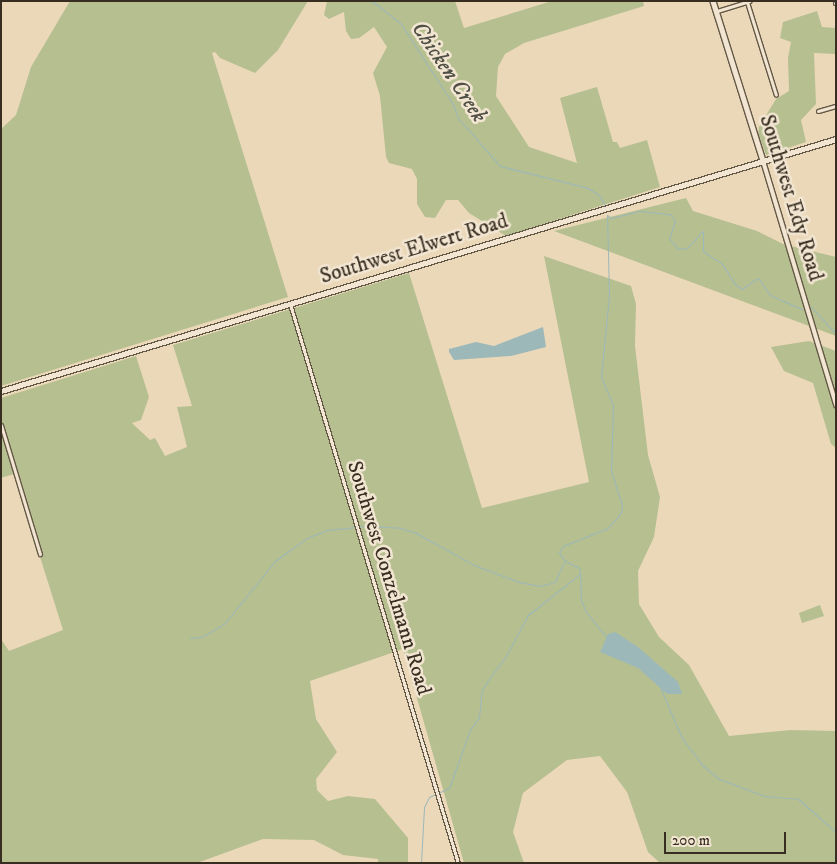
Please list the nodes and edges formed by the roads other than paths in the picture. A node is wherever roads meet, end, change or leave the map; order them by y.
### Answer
1 (713, 1) edge
2 (748, 2) edge
3 (716, 11) junction
4 (776, 95) dead end
5 (836, 106) edge
6 (818, 111) dead end
7 (836, 139) edge
8 (763, 162) junction
9 (290, 303) junction
10 (1, 391) edge
11 (836, 405) edge
12 (1, 425) edge
13 (40, 554) dead end
14 (458, 863) edge

1 - 3 main road, Southwest Edy Road
2 - 3 street
2 - 4 street
3 - 8 main road, Southwest Edy Road
5 - 6 street
7 - 8 main road, Southwest Elwert Road
8 - 9 main road, Southwest Elwert Road
8 - 11 street, Southwest Edy Road
9 - 10 main road, Southwest Elwert Road
9 - 14 street, Southwest Conzelmann Road
12 - 13 street

